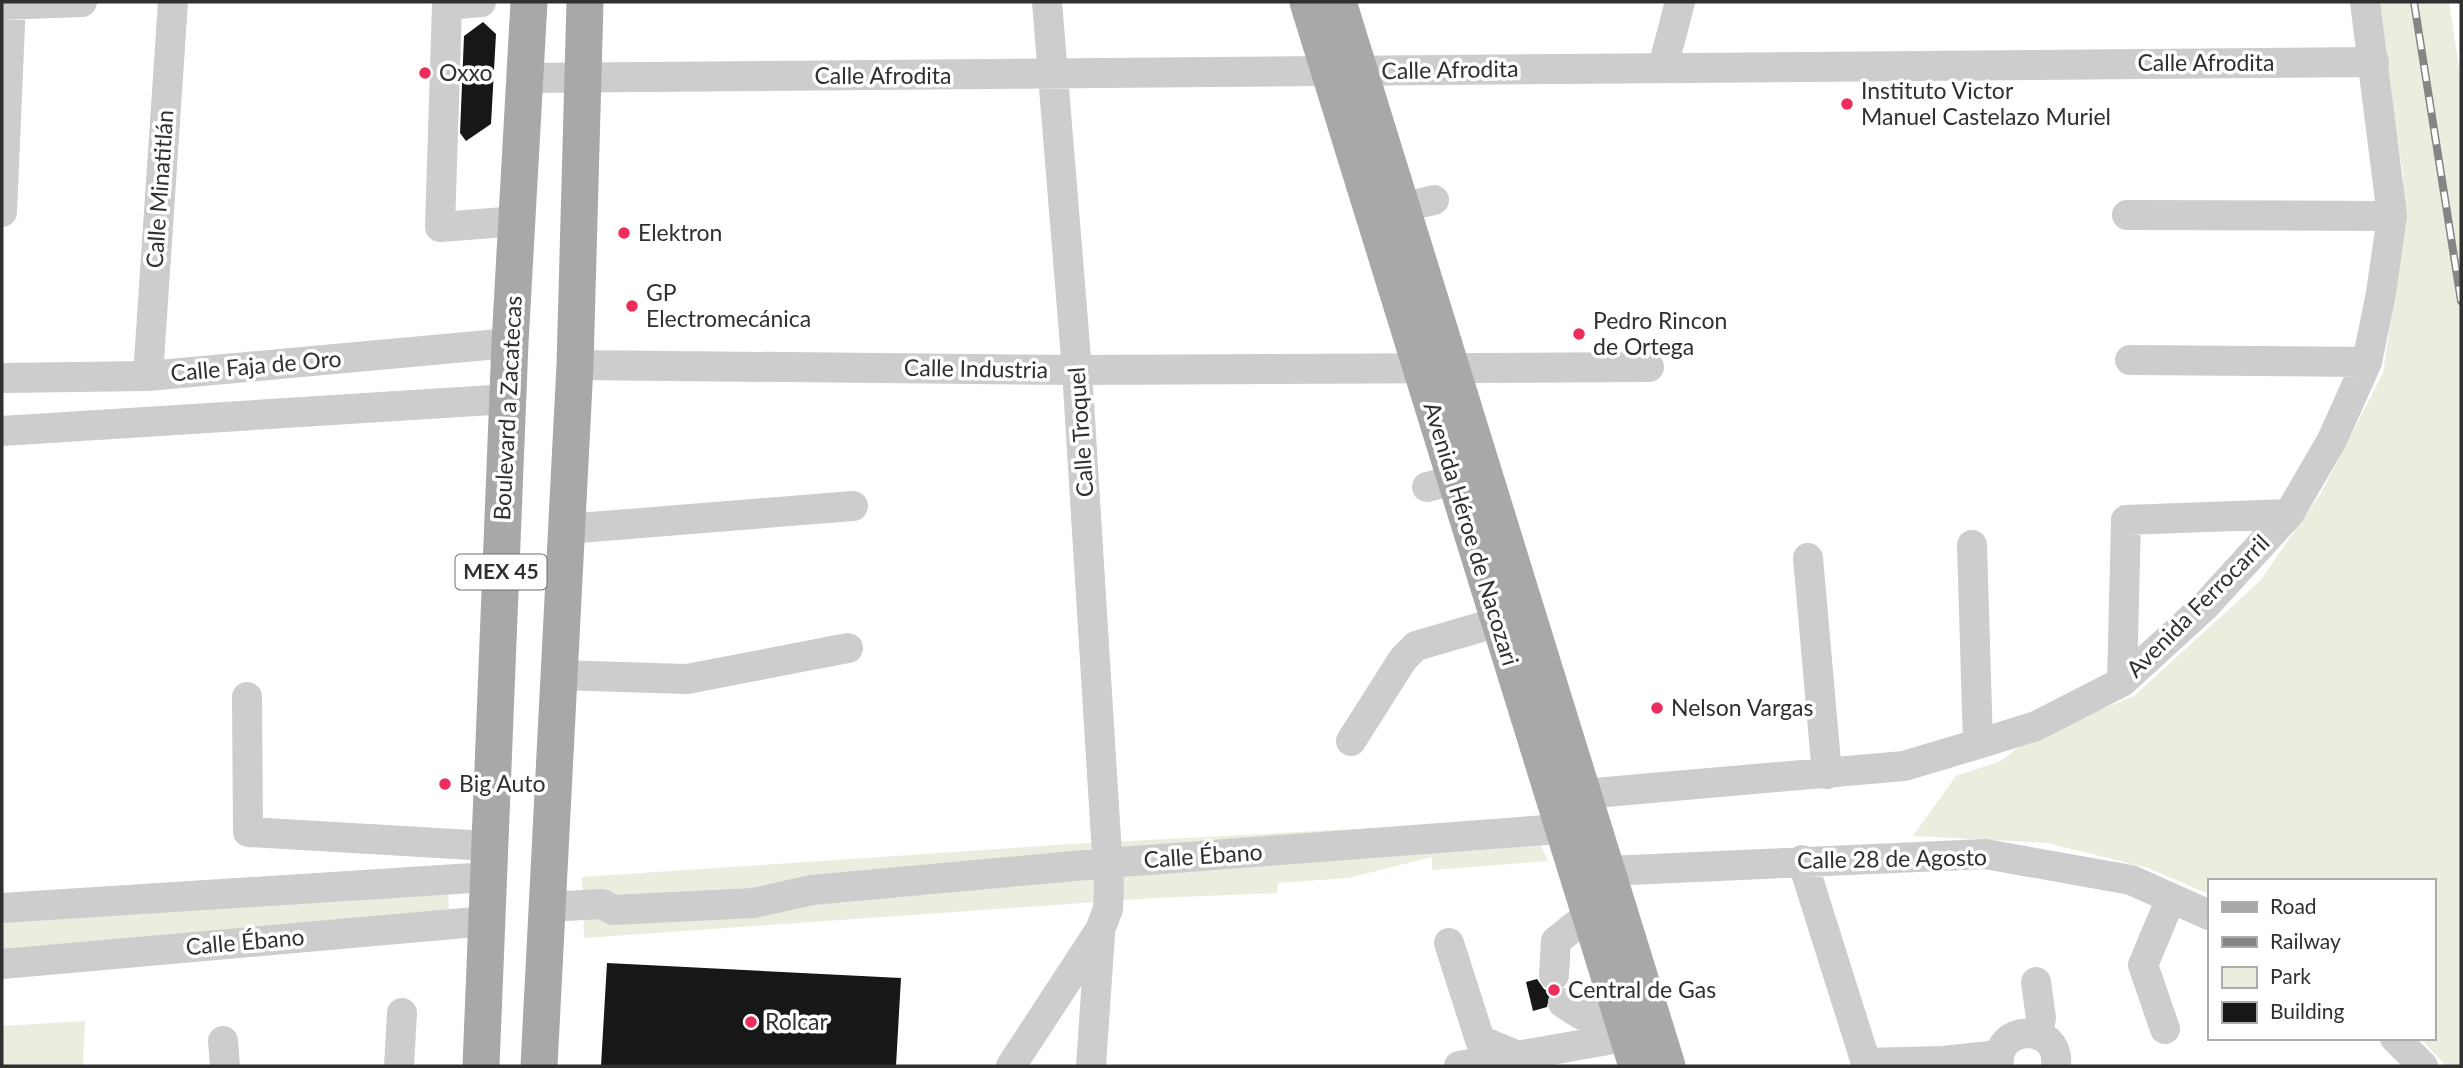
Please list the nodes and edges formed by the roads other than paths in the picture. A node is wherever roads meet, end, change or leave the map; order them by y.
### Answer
1 (82, 2) edge
2 (173, 2) edge
3 (481, 2) edge
4 (530, 2) edge
5 (584, 2) edge
6 (1047, 2) edge
7 (1308, 2) edge
8 (1338, 2) edge
9 (1680, 2) edge
10 (2365, 2) edge
11 (8, 4) edge
12 (2374, 62) junction
13 (1663, 67) junction
14 (1344, 72) junction
15 (1054, 75) junction
16 (582, 78) junction
17 (525, 79) junction
18 (2, 204) edge
19 (2, 212) edge
20 (2127, 215) dead end
21 (2392, 216) junction
22 (518, 221) junction
23 (510, 343) junction
24 (2130, 360) dead end
25 (2367, 362) junction
26 (575, 365) junction
27 (1436, 367) junction
28 (1649, 367) dead end
29 (1077, 370) junction
30 (148, 376) junction
31 (2, 379) edge
32 (508, 399) junction
33 (2, 431) edge
34 (853, 506) dead end
35 (2289, 514) junction
36 (566, 530) junction
37 (1972, 545) dead end
38 (1808, 558) dead end
39 (1512, 618) junction
40 (848, 648) dead end
41 (558, 675) junction
42 (2122, 682) junction
43 (247, 697) dead end
44 (1351, 741) dead end
45 (1978, 744) junction
46 (1827, 774) junction
47 (1580, 817) junction
48 (1802, 860) junction
49 (489, 861) junction
50 (1107, 863) junction
51 (1608, 872) junction
52 (2171, 898) junction
53 (545, 907) junction
54 (2, 908) edge
55 (1590, 914) junction
56 (2208, 915) edge
57 (487, 921) junction
58 (1100, 930) junction
59 (1449, 943) dead end
60 (2, 964) edge
61 (1554, 975) dead end
62 (2036, 982) dead end
63 (1563, 1003) dead end
64 (402, 1013) dead end
65 (2165, 1028) dead end
66 (2038, 1034) junction
67 (1628, 1037) edge
68 (2397, 1040) edge
69 (1516, 1055) junction
70 (1999, 1060) edge
71 (1873, 1064) edge
72 (2057, 1065) edge
73 (398, 1066) edge
74 (481, 1066) edge
75 (539, 1066) edge
76 (1011, 1066) edge
77 (1091, 1066) edge
78 (1459, 1066) edge
79 (1667, 1066) edge
80 (2423, 1066) edge

1 - 11 street
2 - 30 street, Calle Minatitlán
3 - 22 street
4 - 17 main road, Boulevard a Zacatecas / MEX 45
5 - 16 main road, MEX 45
6 - 15 street, Calle Troquel
7 - 14 main road, Avenida Héroe de Nacozari
8 - 14 main road, Avenida Héroe de Nacozari
9 - 13 street
10 - 12 street, Avenida Ferrocarril
11 - 18 street
12 - 13 street, Calle Afrodita
12 - 21 street, Avenida Ferrocarril
13 - 14 street, Calle Afrodita
14 - 15 street, Calle Afrodita
14 - 27 main road, Avenida Héroe de Nacozari
15 - 16 street, Calle Afrodita
15 - 29 street, Calle Troquel
16 - 17 street, Calle Afrodita
16 - 26 main road, MEX 45
17 - 22 main road, Boulevard a Zacatecas / MEX 45
18 - 19 street
20 - 21 street
21 - 25 street, Avenida Ferrocarril
22 - 23 main road, Boulevard a Zacatecas / MEX 45
23 - 30 street, Calle Faja de Oro
23 - 32 main road, Boulevard a Zacatecas / MEX 45
24 - 25 street
25 - 35 street, Avenida Ferrocarril
26 - 29 street, Calle Industria
26 - 36 main road, MEX 45
27 - 28 street, Calle Industria
27 - 29 street, Calle Industria
27 - 39 main road, Avenida Héroe de Nacozari
29 - 50 street, Calle Troquel
30 - 31 street, Calle Faja de Oro
32 - 33 street, Calle Faja de Oro
32 - 49 main road, Boulevard a Zacatecas / MEX 45
34 - 36 street
35 - 42 street, Avenida Ferrocarril
35 - 42 street
36 - 41 main road, MEX 45
37 - 45 street
38 - 46 street
39 - 44 street
39 - 47 main road, Avenida Héroe de Nacozari
40 - 41 street
41 - 53 main road, MEX 45
42 - 45 street, Avenida Ferrocarril
43 - 49 street
45 - 46 street, Avenida Ferrocarril
46 - 47 street, Avenida Ferrocarril
47 - 50 street, Calle Ébano
47 - 51 main road, Avenida Héroe de Nacozari
47 - 55 main road, Avenida Héroe de Nacozari
48 - 51 street, Calle 28 de Agosto
48 - 52 street, Calle 28 de Agosto
48 - 71 street
49 - 54 street
49 - 57 main road, Boulevard a Zacatecas / MEX 45
50 - 53 street, Calle Ébano
50 - 58 street, Calle Troquel
51 - 79 main road, Avenida Héroe de Nacozari
52 - 56 street, Calle 28 de Agosto
52 - 65 street
53 - 75 main road, MEX 45
55 - 61 street
55 - 67 main road, Avenida Héroe de Nacozari
57 - 60 street, Calle Ébano
57 - 74 main road, Boulevard a Zacatecas / MEX 45
58 - 76 street
58 - 77 street
59 - 69 street
62 - 66 street
63 - 67 street
64 - 73 street
66 - 70 street
66 - 72 street
67 - 69 street
68 - 80 street
69 - 78 street
70 - 71 street

